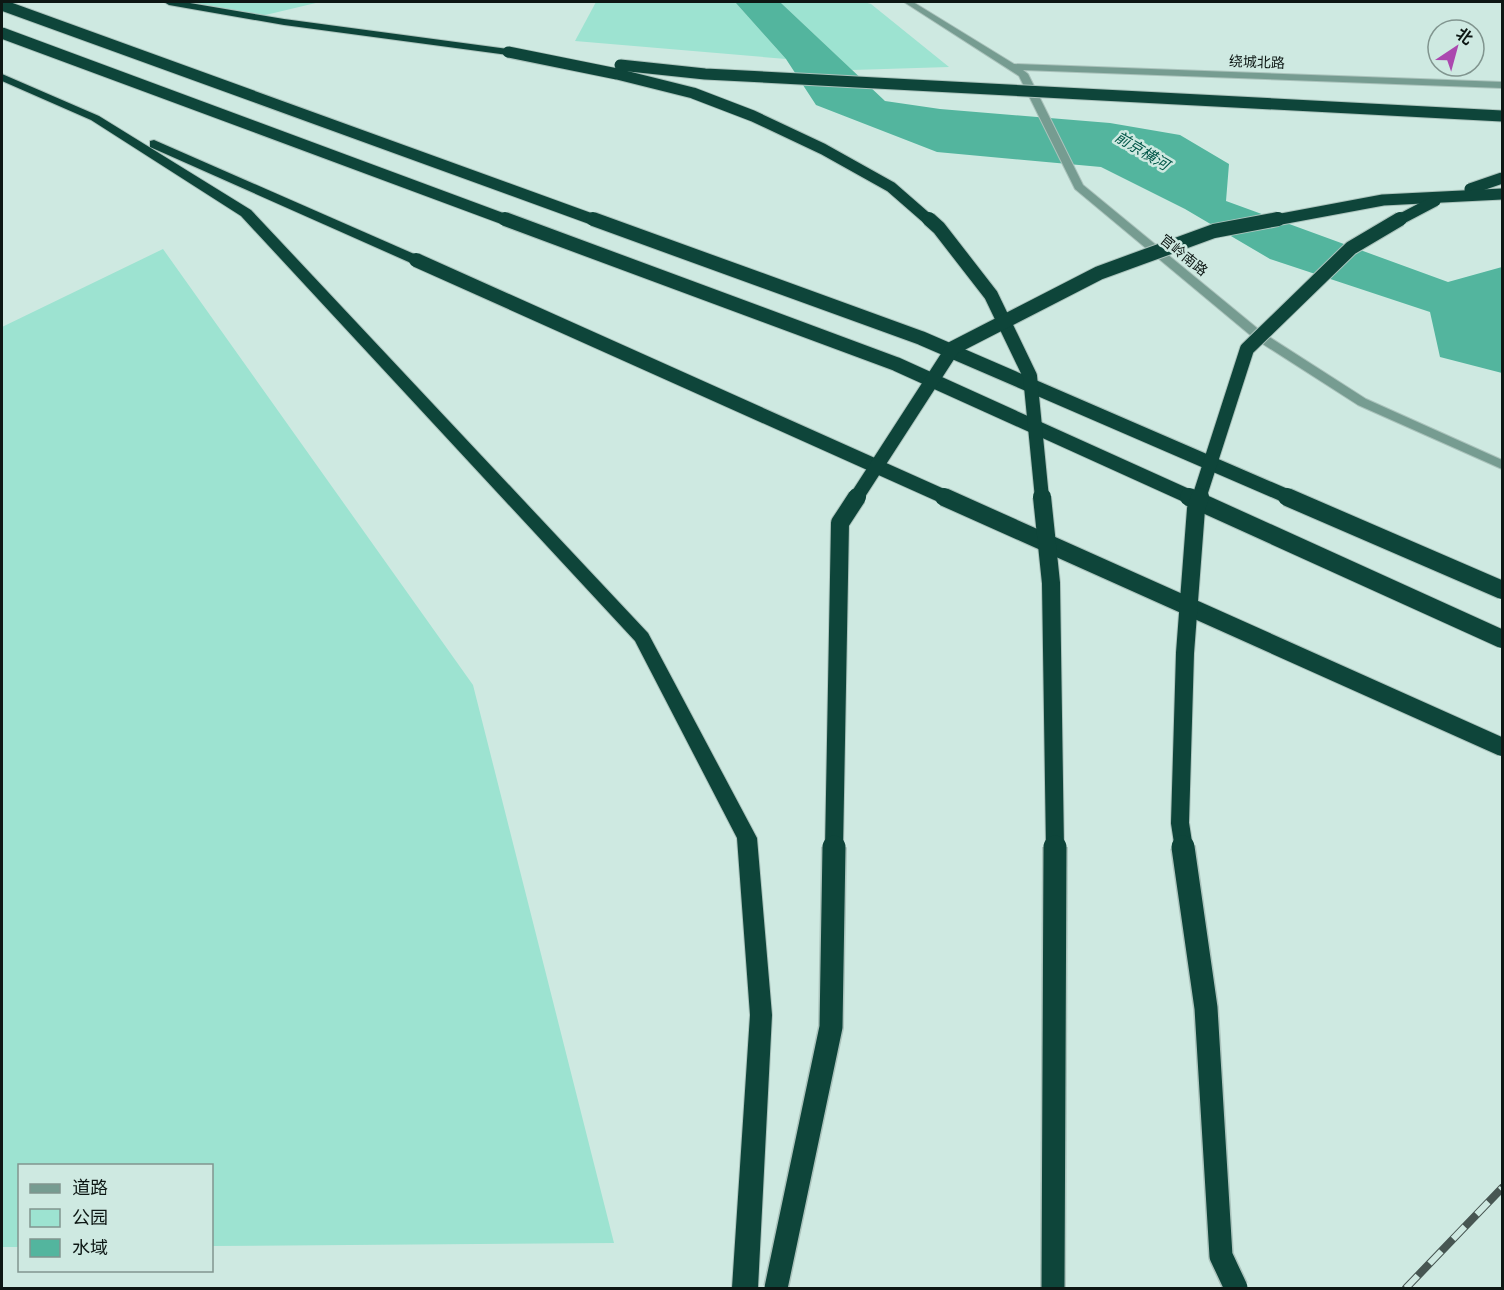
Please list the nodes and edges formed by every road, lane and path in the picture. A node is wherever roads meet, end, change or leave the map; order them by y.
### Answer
1 (169, 2) edge
2 (908, 2) edge
3 (2, 5) edge
4 (2, 33) edge
5 (508, 52) junction
6 (1011, 67) junction
7 (2, 77) edge
8 (1503, 85) edge
9 (1503, 116) edge
10 (95, 118) junction
11 (1503, 178) edge
12 (1503, 194) edge
13 (1503, 465) edge
14 (1503, 591) edge
15 (1503, 639) edge
16 (1503, 747) edge
17 (745, 1288) edge
18 (776, 1288) edge
19 (1053, 1288) edge
20 (1236, 1288) edge

1 - 5 highway
2 - 6 street, 官岭南路
3 - 14 highway, bridge
4 - 15 highway, bridge
5 - 9 highway, bridge
5 - 19 highway, bridge
6 - 8 street, 绕城北路
6 - 13 street, 官岭南路
7 - 10 highway
10 - 16 highway, bridge
10 - 17 highway
11 - 20 highway, bridge
12 - 18 highway, bridge

